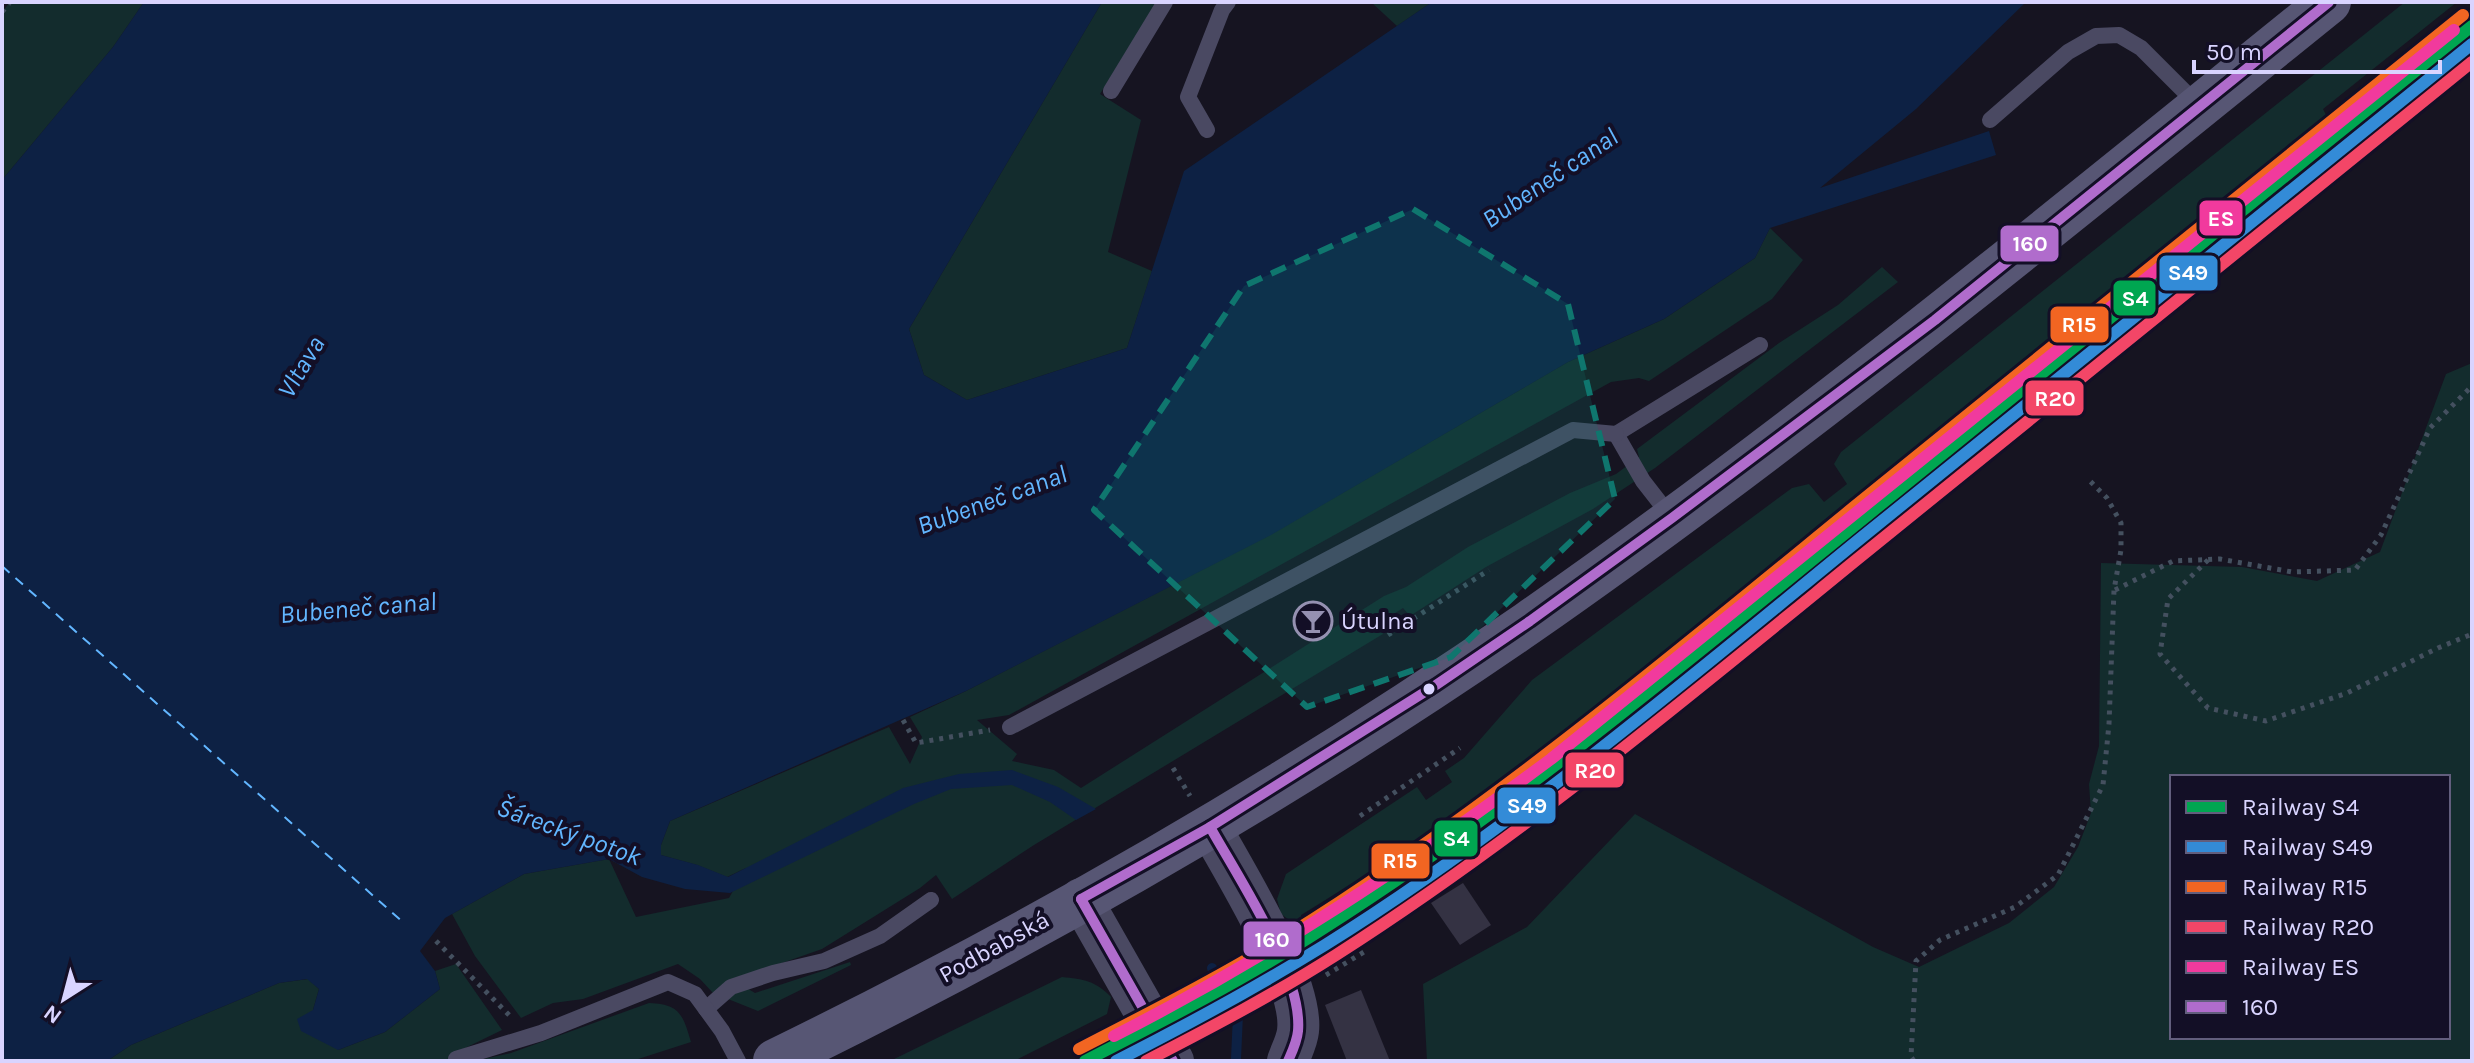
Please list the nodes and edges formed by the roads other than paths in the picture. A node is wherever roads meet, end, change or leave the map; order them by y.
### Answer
1 (1165, 2) edge
2 (1228, 2) edge
3 (2329, 2) edge
4 (1111, 91) dead end
5 (2199, 106) junction
6 (1990, 120) dead end
7 (1207, 130) dead end
8 (1760, 345) dead end
9 (1616, 434) junction
10 (1672, 518) junction
11 (1010, 727) road end
12 (1210, 827) junction
13 (1081, 899) junction
14 (931, 900) dead end
15 (706, 1009) junction
16 (456, 1059) dead end
17 (738, 1061) edge
18 (775, 1061) edge
19 (1173, 1061) edge
20 (1288, 1061) edge

1 - 4 lane
2 - 7 lane
3 - 5 main road, Podbabská
5 - 6 lane
5 - 10 main road, Podbabská
8 - 9 lane
9 - 10 lane
9 - 11 lane
10 - 12 main road, Podbabská
12 - 13 main road, Podbabská
12 - 20 street
13 - 18 main road, Podbabská
13 - 19 street
14 - 15 lane
15 - 16 lane
15 - 17 lane

